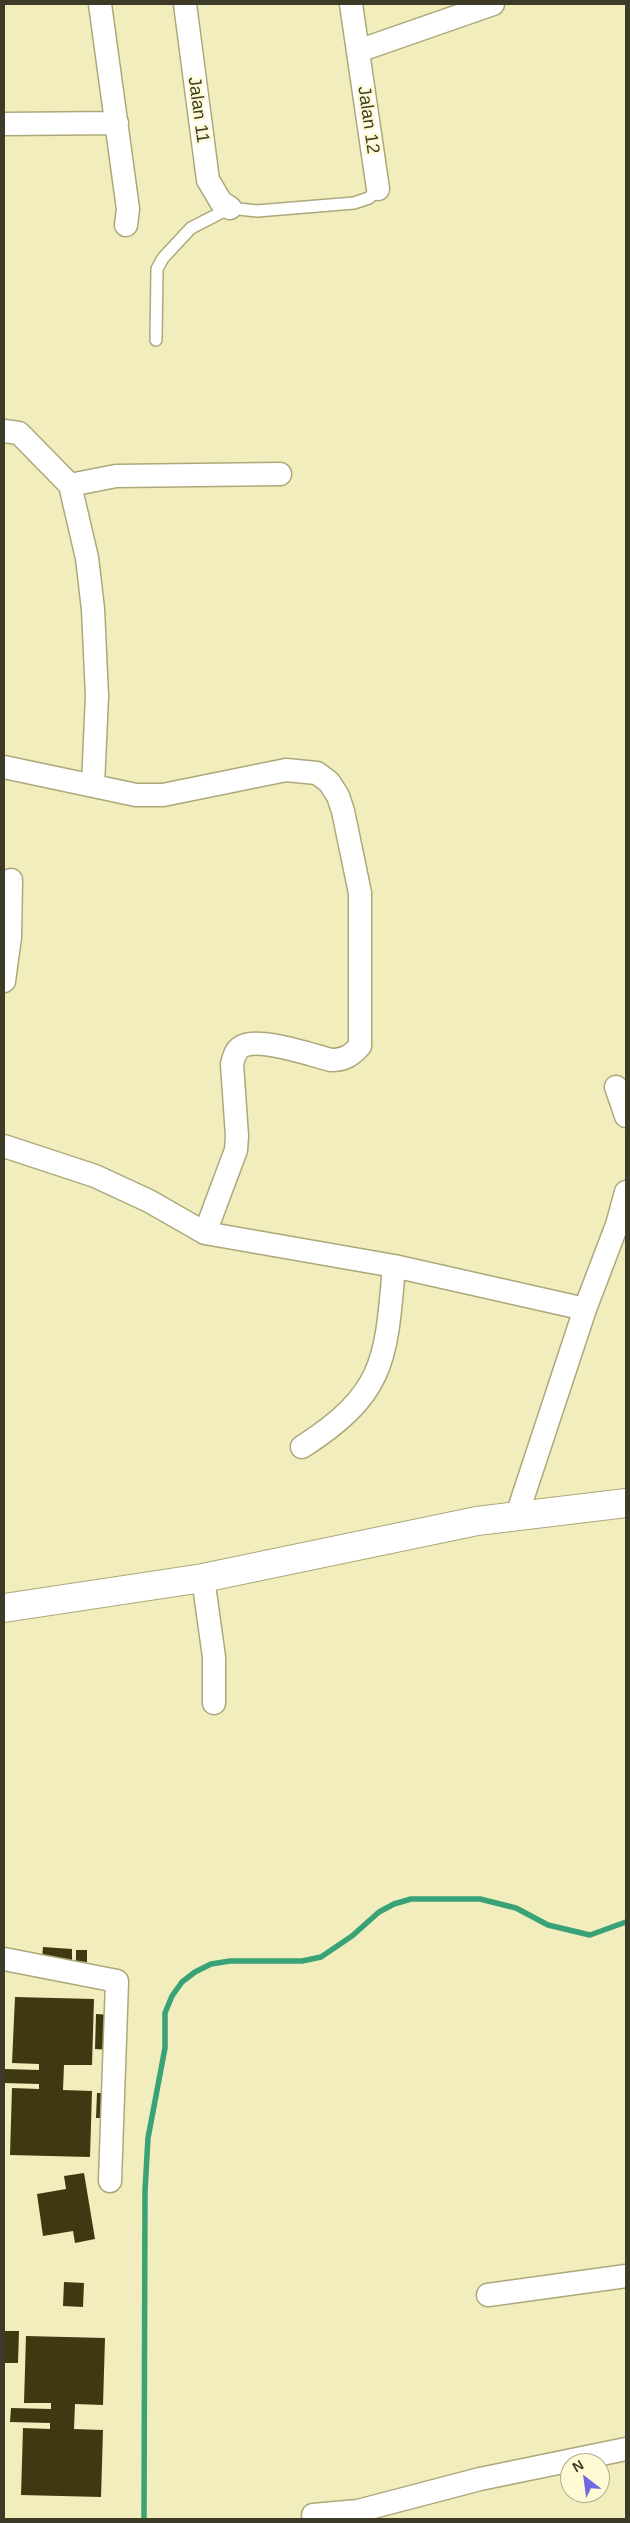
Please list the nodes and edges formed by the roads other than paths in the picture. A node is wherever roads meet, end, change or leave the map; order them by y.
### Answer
1 (100, 4) edge
2 (185, 4) edge
3 (351, 4) edge
4 (493, 4) edge
5 (358, 51) junction
6 (117, 123) junction
7 (4, 124) edge
8 (378, 189) joint
9 (230, 208) junction
10 (126, 225) dead end
11 (156, 340) dead end
12 (4, 431) edge
13 (280, 474) dead end
14 (70, 485) junction
15 (4, 767) edge
16 (93, 785) junction
17 (11, 880) dead end
18 (4, 981) edge
19 (616, 1087) dead end
20 (626, 1116) edge
21 (4, 1146) edge
22 (626, 1192) edge
23 (205, 1233) junction
24 (394, 1266) junction
25 (585, 1309) junction
26 (302, 1447) dead end
27 (626, 1503) edge
28 (517, 1515) junction
29 (203, 1578) junction
30 (4, 1608) edge
31 (214, 1703) dead end
32 (4, 1959) edge
33 (110, 2181) dead end
34 (626, 2276) edge
35 (488, 2295) dead end
36 (626, 2449) edge
37 (314, 2515) dead end

1 - 6 street
2 - 9 street, Jalan 11
3 - 5 street, Jalan 12
4 - 5 street
5 - 8 street, Jalan 12
6 - 7 street
6 - 10 street
8 - 9 lane
9 - 11 lane
12 - 14 street
13 - 14 street
14 - 16 street
15 - 16 street
16 - 23 street
17 - 18 street
19 - 20 street
21 - 23 street
22 - 25 street
23 - 24 street
24 - 25 street
24 - 26 street
25 - 28 street
27 - 28 street
28 - 29 street
29 - 30 street
29 - 31 street
32 - 33 street
34 - 35 street
36 - 37 street

